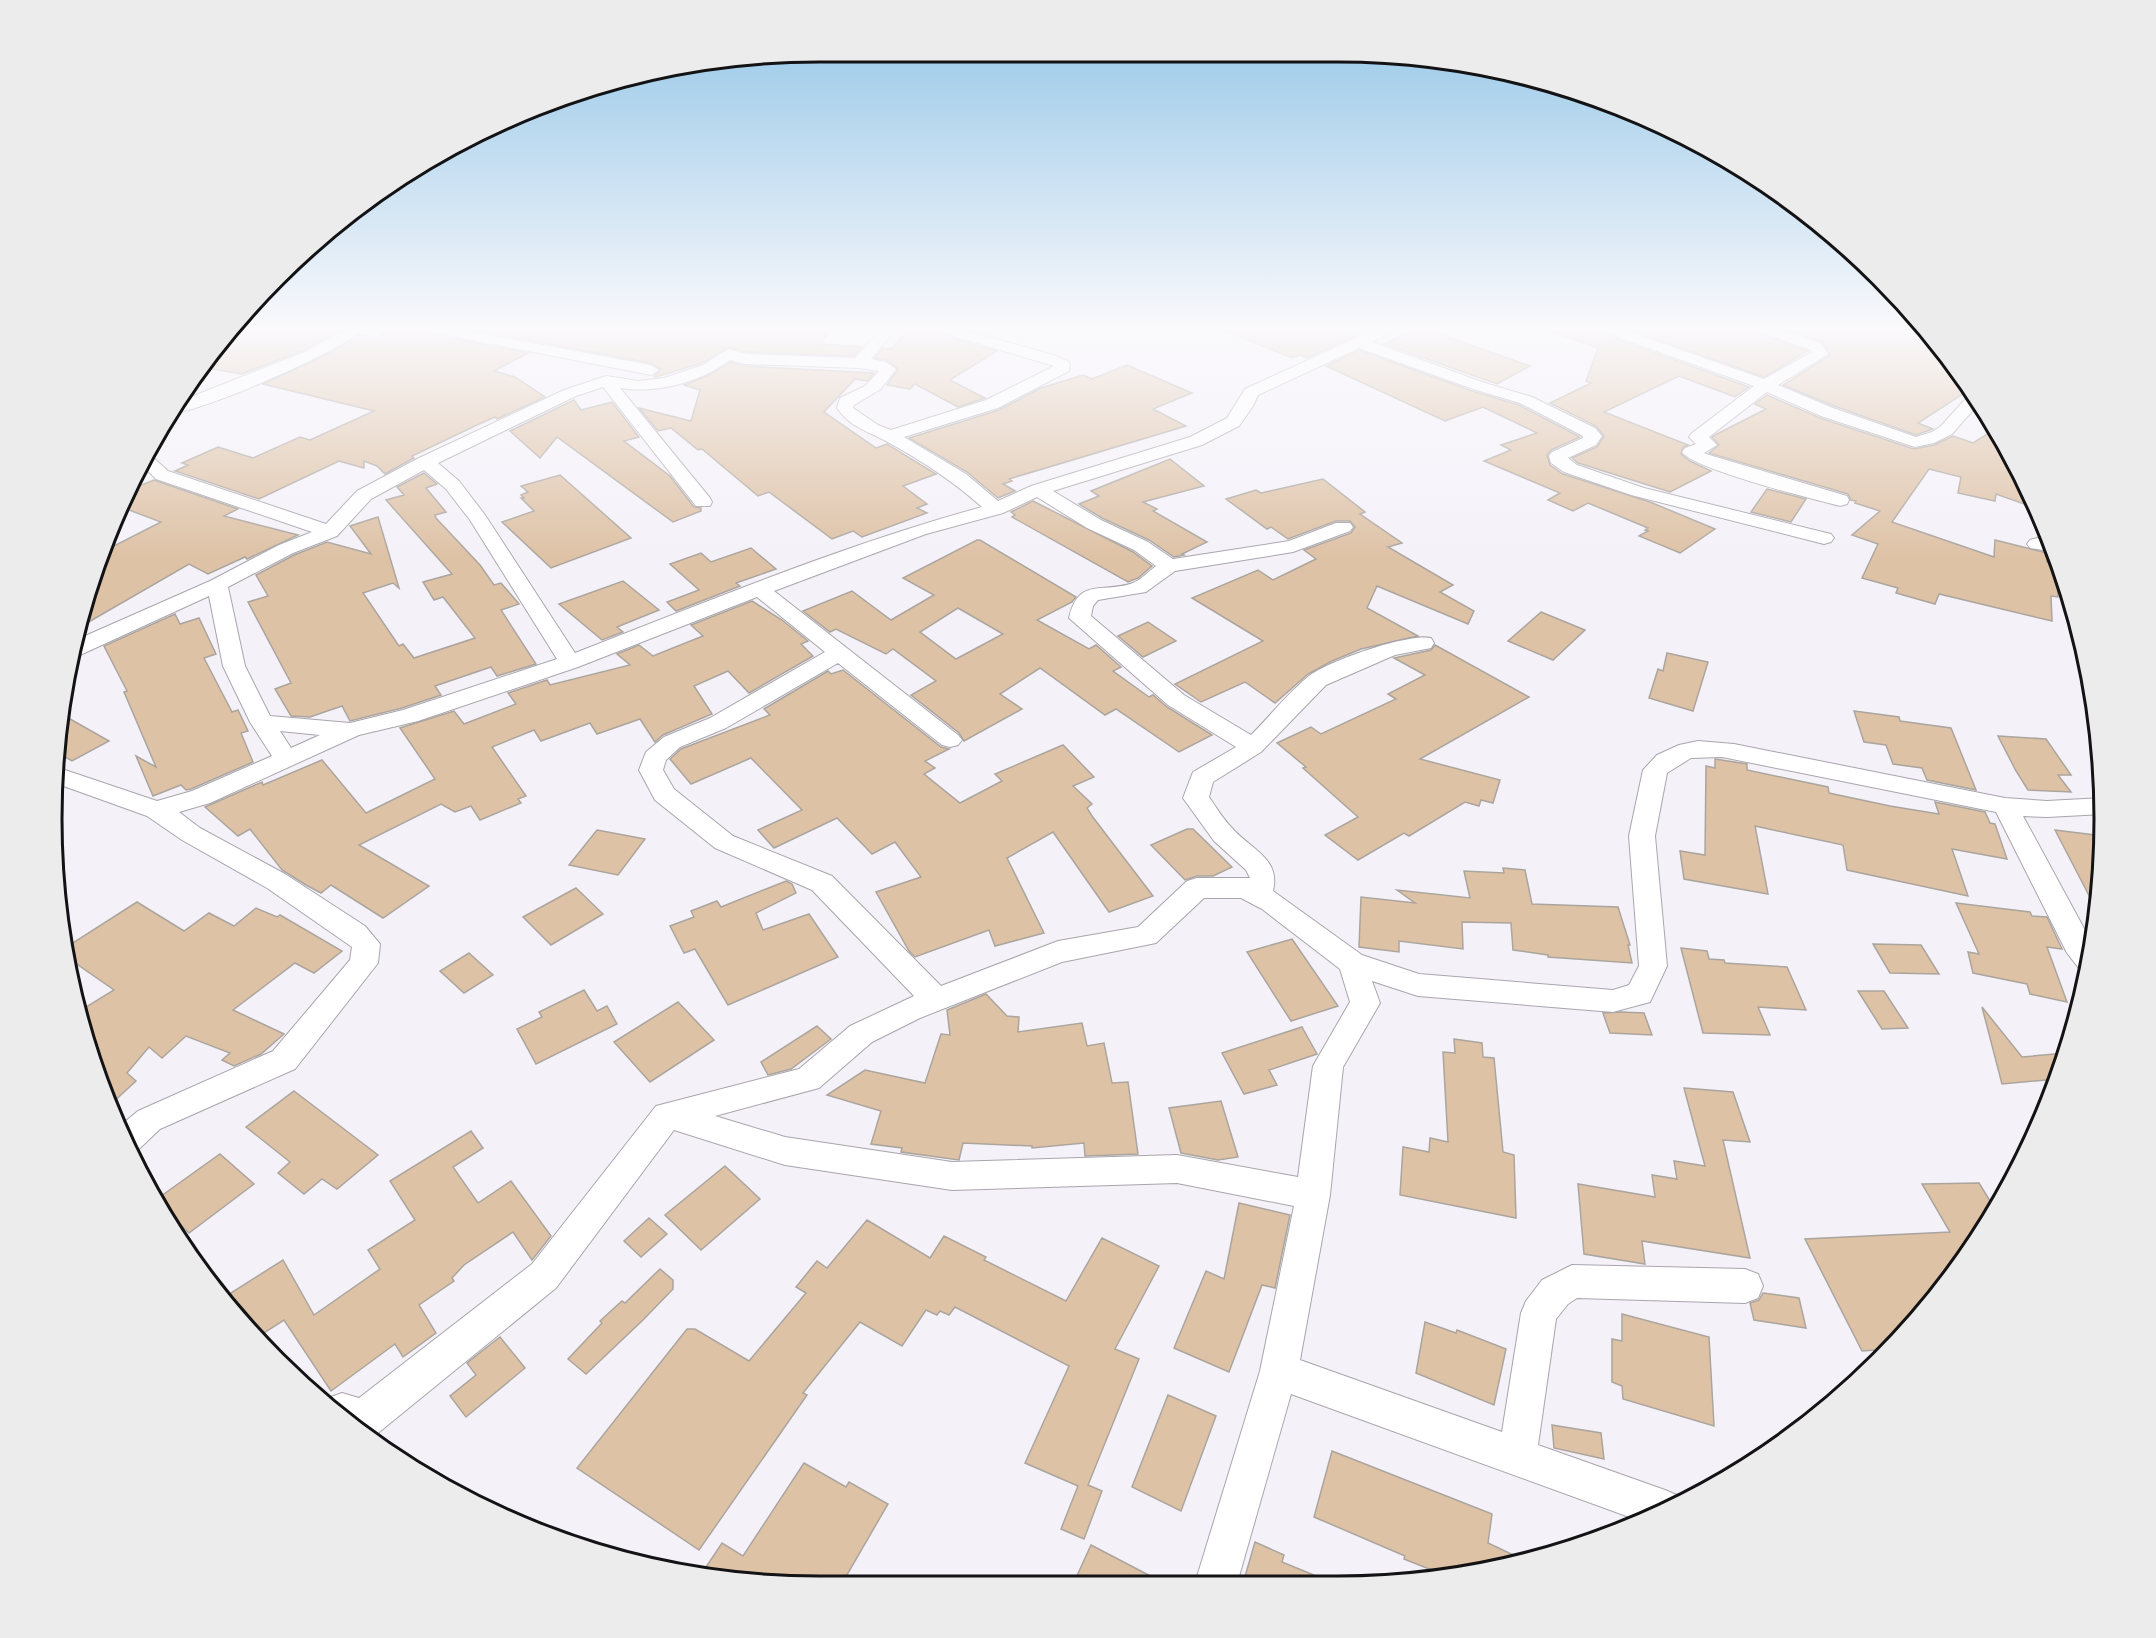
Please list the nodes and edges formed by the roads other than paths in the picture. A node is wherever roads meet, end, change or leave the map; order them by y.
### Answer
1 (546, 404) edge
2 (625, 404) edge
3 (846, 404) edge
4 (991, 404) edge
5 (1246, 404) edge
6 (1535, 404) edge
7 (1741, 404) edge
8 (1810, 404) edge
9 (1970, 404) edge
10 (890, 436) junction
11 (425, 462) junction
12 (151, 464) edge
13 (1038, 490) junction
14 (1840, 500) dead end
15 (703, 502) dead end
16 (996, 509) junction
17 (1342, 526) dead end
18 (330, 532) junction
19 (1824, 538) dead end
20 (1169, 566) junction
21 (218, 585) junction
22 (760, 590) junction
23 (1423, 643) dead end
24 (82, 646) edge
25 (839, 653) junction
26 (570, 662) junction
27 (262, 722) junction
28 (351, 730) junction
29 (950, 740) dead end
30 (1253, 747) junction
31 (286, 758) junction
32 (63, 777) edge
33 (2005, 806) junction
34 (2094, 807) edge
35 (167, 817) junction
36 (1259, 895) junction
37 (2082, 953) edge
38 (1352, 963) junction
39 (937, 1001) junction
40 (667, 1115) junction
41 (132, 1136) edge
42 (1313, 1195) junction
43 (1745, 1286) dead end
44 (1279, 1371) junction
45 (352, 1415) edge
46 (1517, 1458) junction
47 (1654, 1506) edge
48 (1218, 1576) edge

1 - 11 street
2 - 15 street
3 - 10 street
4 - 10 street
5 - 13 street
6 - 19 street
7 - 14 street
8 - 9 street
10 - 16 street
11 - 18 street
11 - 26 street
12 - 18 street
13 - 16 street
13 - 20 street
16 - 22 street
17 - 20 street
18 - 21 street
20 - 30 street
21 - 24 street
21 - 27 street
22 - 25 street
22 - 26 street
23 - 30 street
25 - 29 street
25 - 39 street
26 - 28 street
27 - 28 street
27 - 31 street
28 - 31 street
30 - 36 street
31 - 35 street
32 - 35 street
33 - 34 street
33 - 37 street
33 - 38 street
35 - 41 street
36 - 38 street
36 - 39 street
38 - 42 street
39 - 40 street
40 - 42 street
40 - 45 street
42 - 44 street
43 - 46 street
44 - 46 street
44 - 48 street
46 - 47 street

